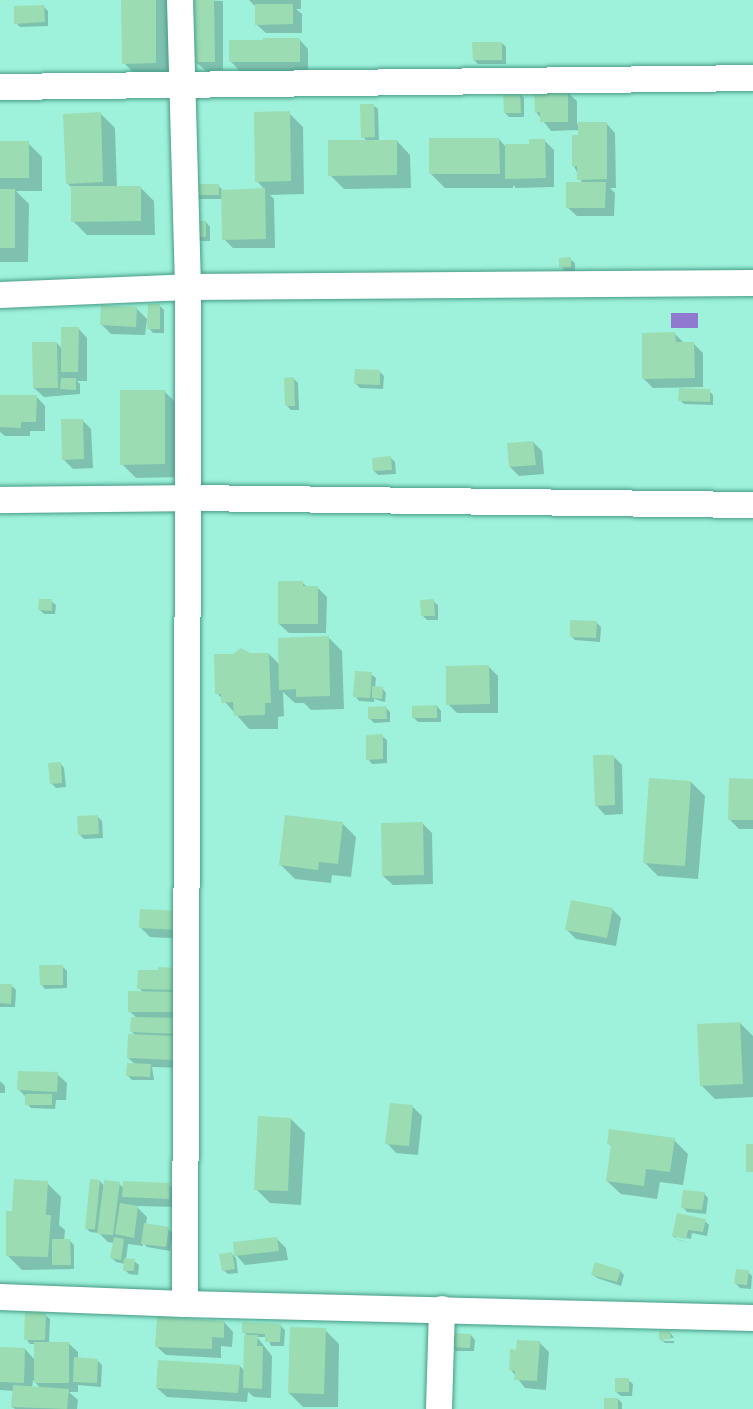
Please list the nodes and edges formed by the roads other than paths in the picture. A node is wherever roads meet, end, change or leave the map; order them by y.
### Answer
1 (180, 0) edge
2 (753, 78) edge
3 (182, 86) junction
4 (0, 87) edge
5 (753, 283) edge
6 (188, 287) junction
7 (0, 295) edge
8 (188, 498) junction
9 (0, 500) edge
10 (753, 505) edge
11 (0, 1297) edge
12 (185, 1304) junction
13 (442, 1309) junction
14 (753, 1318) edge
15 (439, 1409) edge

1 - 3 street
2 - 3 street
3 - 4 street
3 - 6 street
5 - 6 street
6 - 7 street
6 - 8 street
8 - 9 street
8 - 10 street
8 - 12 street
11 - 12 street
12 - 13 street
13 - 14 street
13 - 15 street

